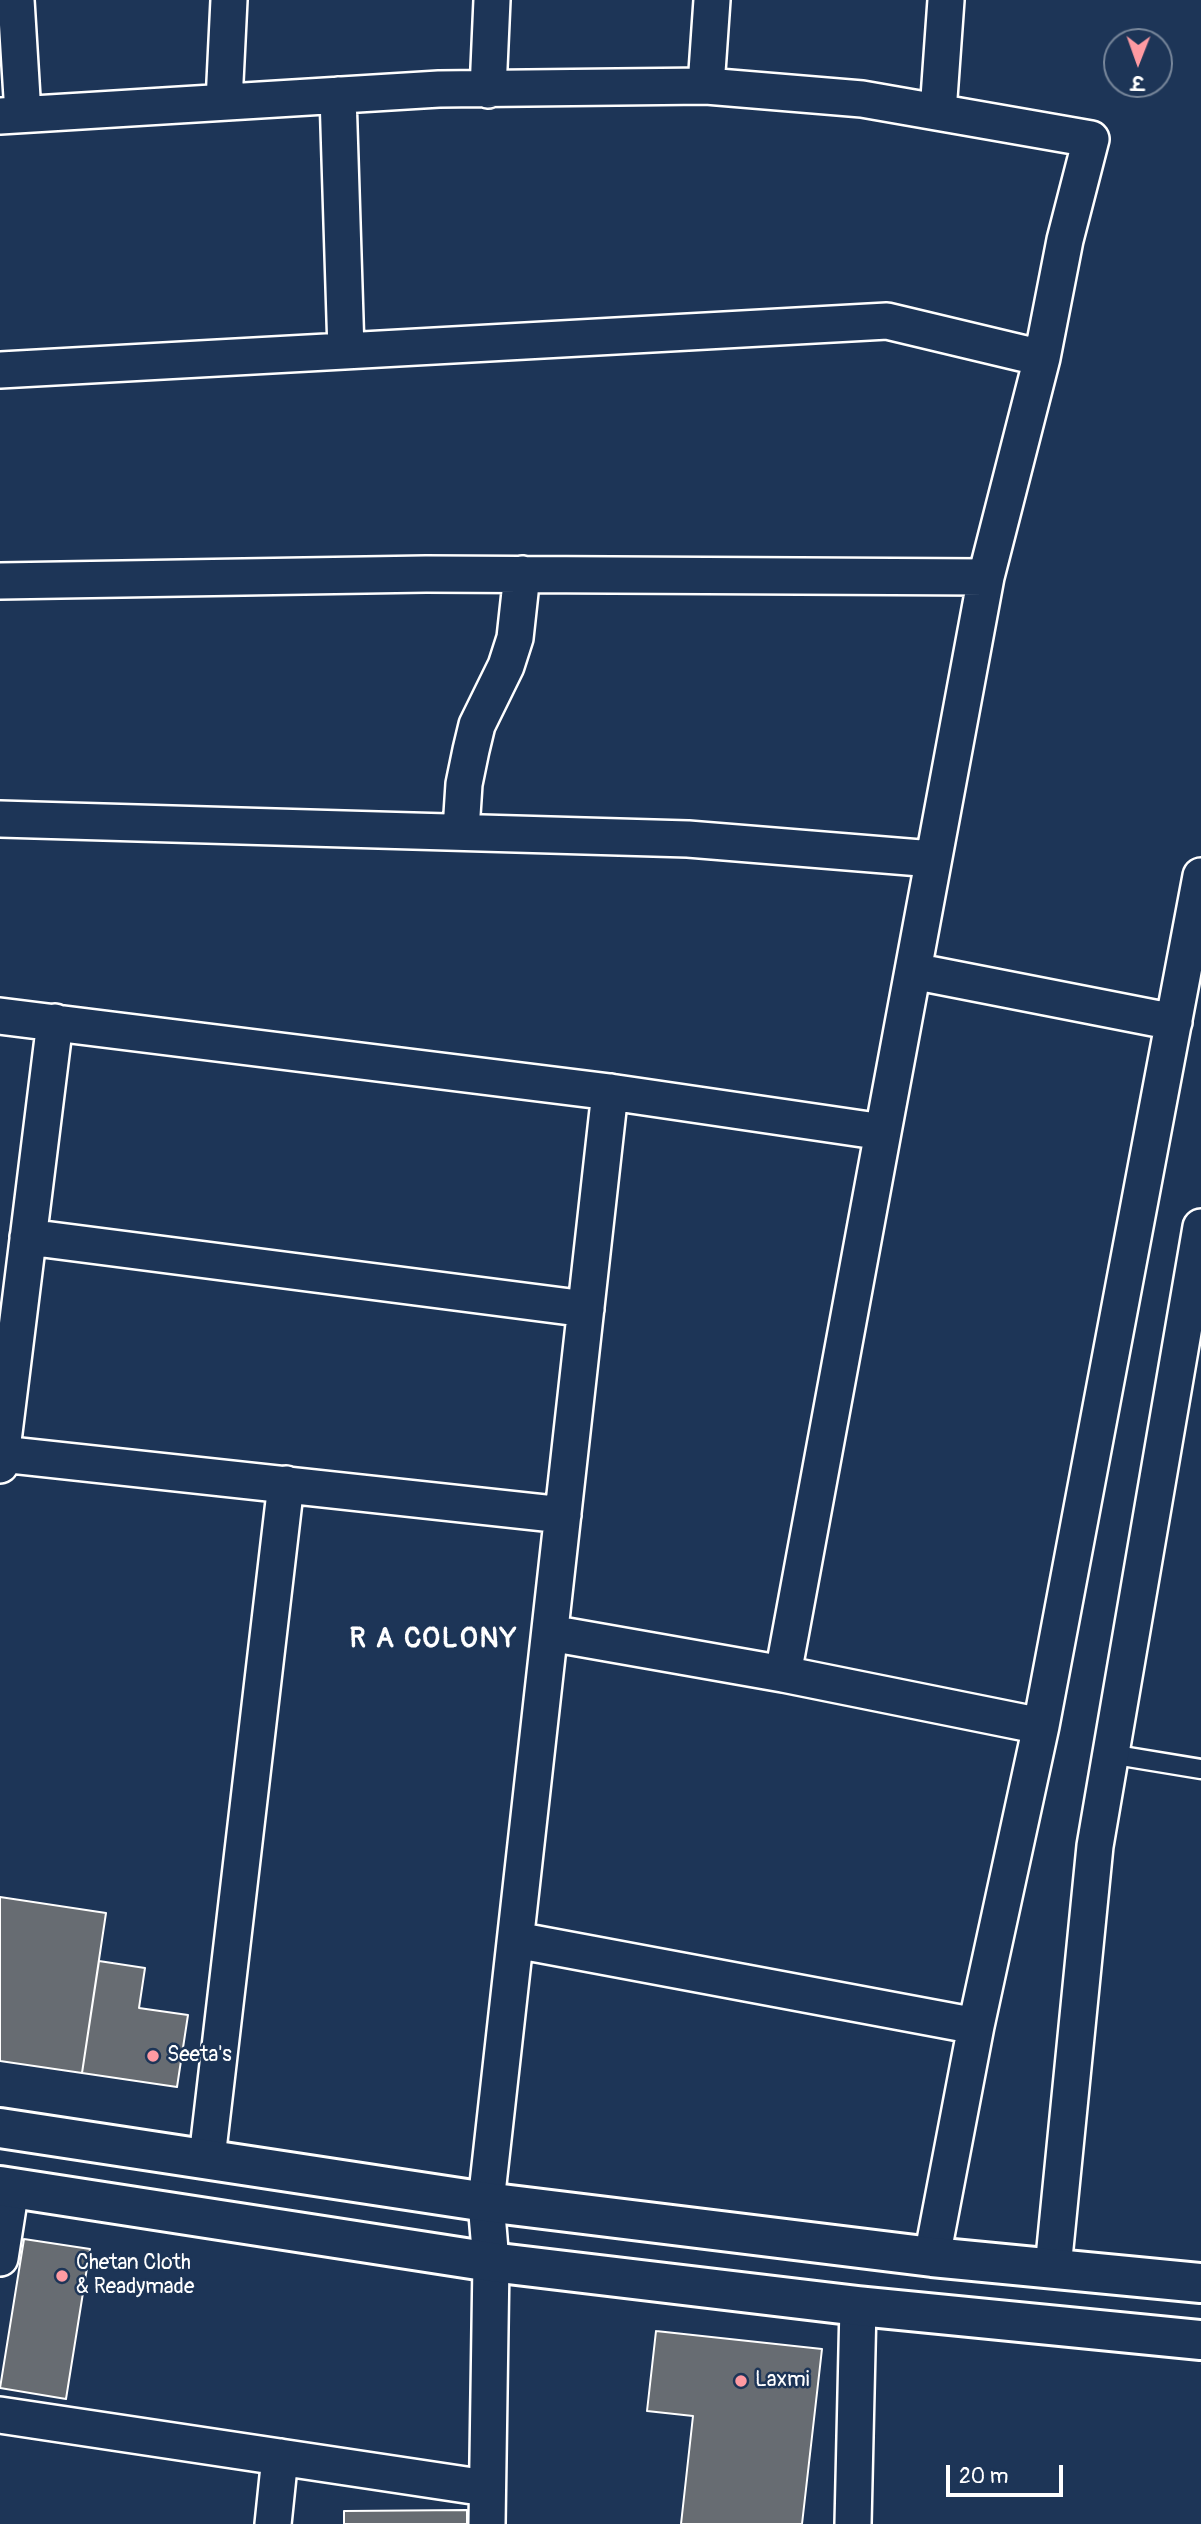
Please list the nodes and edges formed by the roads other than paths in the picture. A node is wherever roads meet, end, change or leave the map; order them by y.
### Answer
1 (16, 0) edge
2 (229, 0) edge
3 (492, 0) edge
4 (712, 0) edge
5 (946, 0) edge
6 (706, 86) junction
7 (488, 90) junction
8 (338, 95) junction
9 (224, 102) junction
10 (938, 112) junction
11 (12, 115) edge
12 (346, 351) junction
13 (1042, 358) junction
14 (0, 370) edge
15 (522, 574) junction
16 (986, 578) junction
17 (0, 581) edge
18 (0, 819) edge
19 (461, 830) junction
20 (933, 859) junction
21 (1201, 876) edge
22 (913, 971) junction
23 (0, 1017) edge
24 (55, 1022) junction
25 (1174, 1022) junction
26 (610, 1092) junction
27 (883, 1132) junction
28 (1201, 1227) edge
29 (28, 1237) junction
30 (586, 1309) junction
31 (1, 1460) edge
32 (286, 1484) junction
33 (563, 1515) junction
34 (550, 1633) junction
35 (783, 1674) junction
36 (1041, 1726) junction
37 (1110, 1754) junction
38 (1201, 1769) edge
39 (516, 1940) junction
40 (976, 2026) junction
41 (0, 2128) edge
42 (207, 2158) junction
43 (5, 2187) edge
44 (486, 2202) junction
45 (0, 2258) edge
46 (949, 2258) junction
47 (491, 2262) junction
48 (1038, 2266) junction
49 (1201, 2283) edge
50 (858, 2306) junction
51 (1201, 2340) edge
52 (0, 2415) edge
53 (280, 2457) junction
54 (486, 2488) junction
55 (273, 2524) edge
56 (487, 2524) edge
57 (853, 2524) edge

1 - 11 street
2 - 9 street
3 - 7 street
4 - 6 street
5 - 10 street
6 - 7 street
6 - 10 street
7 - 8 street
8 - 9 street
8 - 12 street
9 - 11 street
10 - 13 street
12 - 13 street
12 - 14 street
13 - 16 street
15 - 16 street
15 - 17 street
15 - 19 street
16 - 20 street
18 - 19 street
19 - 20 street
20 - 22 street
21 - 25 street
22 - 25 street
22 - 27 street
23 - 24 street
24 - 26 street
24 - 29 street
25 - 36 street
26 - 27 street
26 - 30 street
27 - 35 street
28 - 37 street
29 - 30 street
29 - 31 street
30 - 33 street
31 - 32 street
32 - 33 street
32 - 42 street
33 - 34 street
34 - 35 street
34 - 39 street
35 - 36 street
36 - 40 street
37 - 38 lane
37 - 48 street
39 - 40 street
39 - 44 street
40 - 46 street
41 - 42 street
42 - 44 street
43 - 45 street
43 - 47 street
44 - 46 street
44 - 47 street
46 - 48 street
47 - 50 street
47 - 54 street
48 - 49 street
50 - 51 street
50 - 57 street
52 - 53 street
53 - 54 street
53 - 55 street
54 - 56 street

